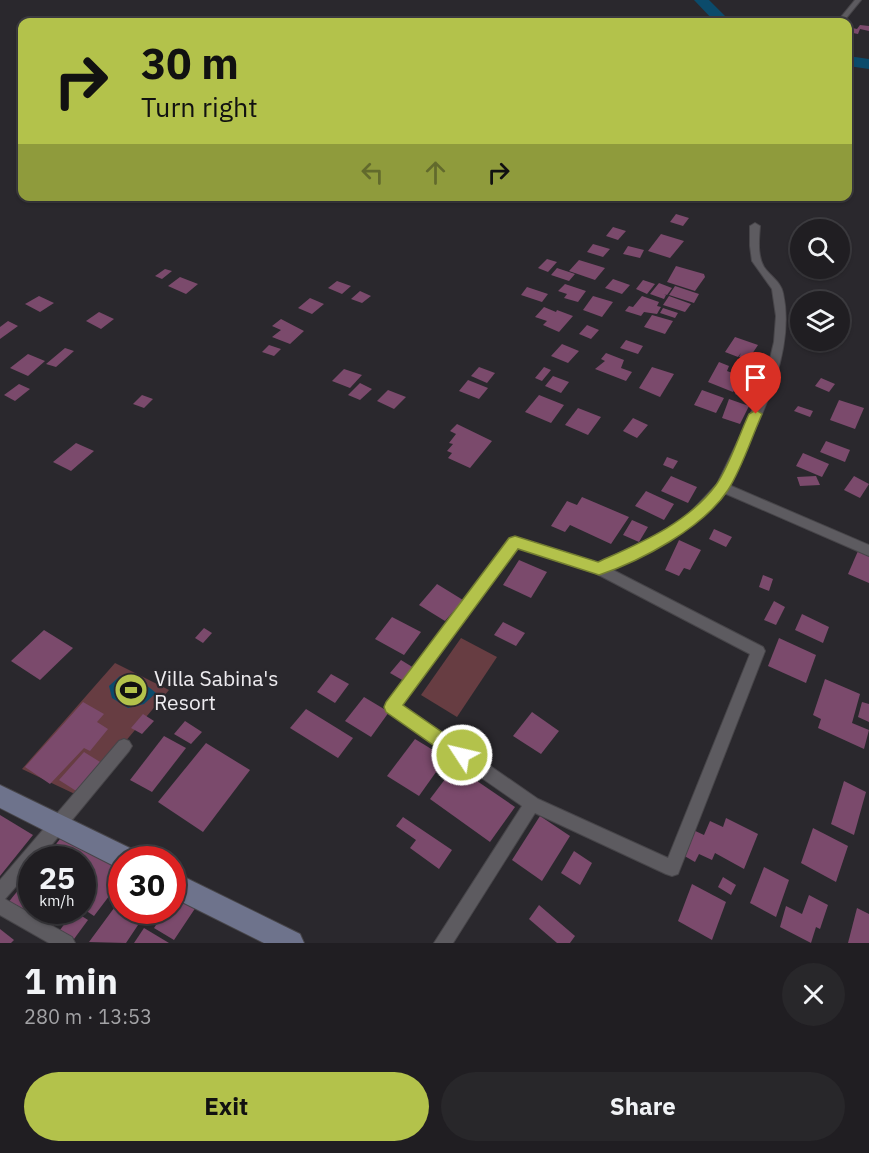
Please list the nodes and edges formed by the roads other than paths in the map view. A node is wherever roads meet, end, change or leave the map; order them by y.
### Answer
1 (858, 0) edge
2 (843, 18) edge
3 (755, 226) dead end
4 (722, 488) junction
5 (869, 551) edge
6 (599, 569) junction
7 (124, 746) dead end
8 (0, 796) edge
9 (532, 804) junction
10 (60, 825) junction
11 (108, 850) edge
12 (186, 890) edge
13 (0, 893) edge
14 (0, 906) edge
15 (66, 943) edge
16 (291, 943) edge
17 (443, 943) edge

1 - 2 street
3 - 4 street
4 - 5 street
4 - 6 street
6 - 9 street
6 - 9 street
7 - 10 street
8 - 10 main road
9 - 17 street
10 - 11 main road
10 - 13 street
12 - 16 main road
14 - 15 street

